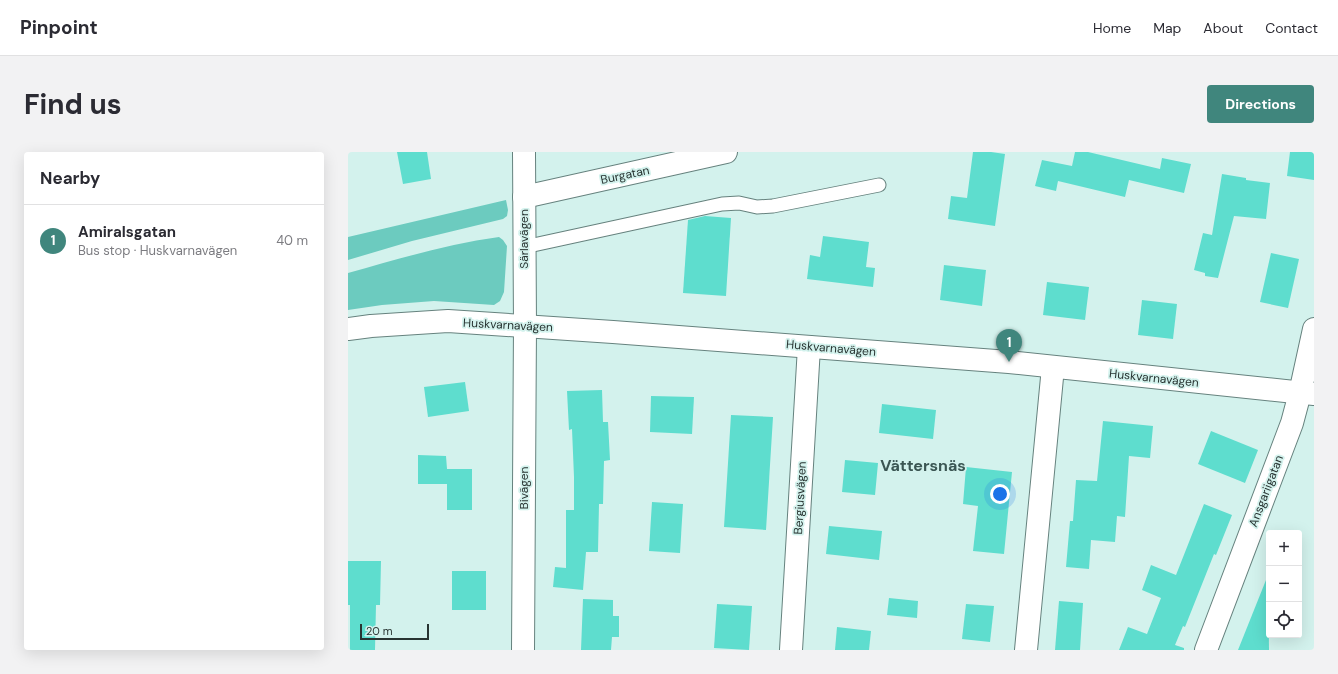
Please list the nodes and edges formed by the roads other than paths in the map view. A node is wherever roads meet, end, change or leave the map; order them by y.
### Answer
1 (524, 152) edge
2 (726, 152) edge
3 (685, 157) edge
4 (879, 185) dead end
5 (524, 197) junction
6 (524, 247) junction
7 (524, 326) junction
8 (348, 329) edge
9 (1314, 329) edge
10 (809, 347) junction
11 (1053, 367) junction
12 (1307, 394) edge
13 (523, 650) edge
14 (791, 650) edge
15 (1026, 650) edge
16 (1206, 650) edge

1 - 5 street, Särlavägen
2 - 3 street, Burgatan
3 - 5 street, Burgatan
4 - 6 lane
5 - 6 street, Särlavägen
6 - 7 street, Särlavägen
7 - 8 street, Huskvarnavägen
7 - 10 street, Huskvarnavägen
7 - 13 street, Bivägen
9 - 12 street, Ansgariigatan
10 - 11 street, Huskvarnavägen
10 - 14 street, Bergiusvägen
11 - 12 street, Huskvarnavägen
11 - 15 street
12 - 16 street, Ansgariigatan

